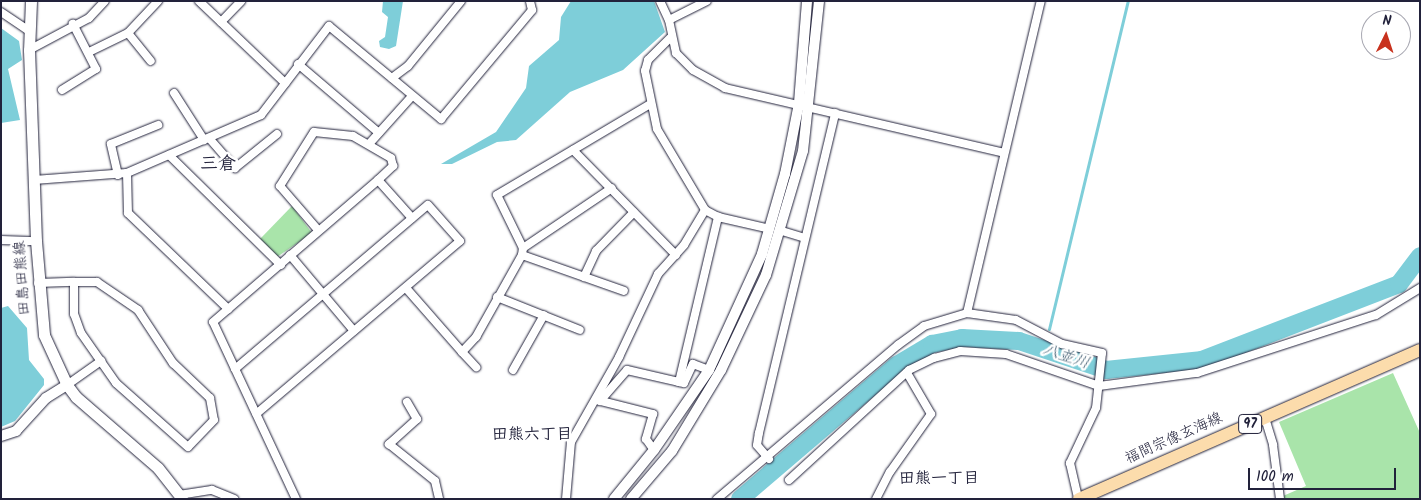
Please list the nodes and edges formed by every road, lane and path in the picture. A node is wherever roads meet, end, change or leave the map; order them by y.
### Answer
1 (31, 1) edge
2 (105, 1) edge
3 (199, 1) edge
4 (241, 1) edge
5 (461, 1) edge
6 (530, 1) edge
7 (660, 1) edge
8 (707, 1) edge
9 (807, 1) edge
10 (819, 1) edge
11 (1041, 1) edge
12 (157, 2) edge
13 (1, 12) edge
14 (669, 20) junction
15 (221, 22) junction
16 (73, 24) junction
17 (28, 30) junction
18 (128, 33) junction
19 (670, 38) junction
20 (29, 50) junction
21 (89, 52) junction
22 (150, 61) dead end
23 (298, 64) junction
24 (392, 78) junction
25 (285, 82) junction
26 (62, 90) dead end
27 (174, 93) dead end
28 (412, 96) junction
29 (799, 103) junction
30 (650, 104) junction
31 (810, 106) junction
32 (835, 113) junction
33 (158, 125) dead end
34 (379, 133) junction
35 (277, 134) dead end
36 (207, 139) junction
37 (369, 144) junction
38 (573, 150) junction
39 (1004, 153) junction
40 (169, 155) junction
41 (127, 173) junction
42 (118, 175) junction
43 (34, 180) junction
44 (378, 180) junction
45 (612, 188) junction
46 (705, 210) junction
47 (634, 212) junction
48 (412, 218) junction
49 (718, 218) junction
50 (770, 229) junction
51 (318, 230) junction
52 (782, 231) junction
53 (806, 238) junction
54 (1, 240) edge
55 (36, 241) junction
56 (523, 252) junction
57 (290, 255) junction
58 (676, 255) junction
59 (281, 265) junction
60 (584, 277) junction
61 (74, 282) junction
62 (38, 283) junction
63 (406, 288) junction
64 (1420, 288) edge
65 (624, 291) dead end
66 (323, 294) junction
67 (497, 297) junction
68 (228, 309) junction
69 (967, 313) junction
70 (544, 316) junction
71 (580, 330) dead end
72 (354, 331) junction
73 (1420, 350) edge
74 (462, 352) junction
75 (101, 361) junction
76 (476, 367) dead end
77 (235, 369) junction
78 (512, 370) dead end
79 (709, 370) junction
80 (907, 373) junction
81 (679, 382) junction
82 (1100, 383) junction
83 (67, 385) junction
84 (596, 400) junction
85 (407, 402) dead end
86 (256, 414) junction
87 (1265, 418) junction
88 (1, 436) edge
89 (654, 450) junction
90 (769, 459) junction
91 (789, 480) dead end
92 (181, 497) edge
93 (234, 499) edge
94 (296, 499) edge
95 (439, 499) edge
96 (566, 499) edge
97 (614, 499) edge
98 (631, 499) edge
99 (717, 499) edge
100 (876, 499) edge
101 (1079, 499) edge
102 (1280, 499) edge

1 - 17 main road, 田島田熊線
2 - 16 street
3 - 15 street
4 - 15 street
5 - 24 street
6 - 28 street
7 - 14 street
8 - 14 street
9 - 29 street
10 - 31 street
11 - 39 street
12 - 18 street
13 - 17 street
14 - 19 street
15 - 25 street
16 - 20 street
16 - 21 street
17 - 20 main road, 田島田熊線
18 - 21 street
18 - 22 street
19 - 29 street
19 - 30 street
20 - 43 main road, 田島田熊線
21 - 26 street
23 - 24 street
23 - 25 street
23 - 34 street
24 - 28 street
25 - 36 street
27 - 36 street
28 - 34 street
29 - 31 street
29 - 50 street
30 - 38 street
30 - 46 street
31 - 32 street
31 - 52 street
32 - 39 street
32 - 53 street
33 - 42 street
34 - 37 street
35 - 36 street
36 - 40 street
37 - 44 street
37 - 51 street
38 - 45 street
38 - 56 street
39 - 69 street
40 - 41 street
40 - 59 street
41 - 42 street
41 - 68 street
42 - 43 street
43 - 55 main road, 田島田熊線
44 - 48 street
44 - 51 street
45 - 47 street
45 - 56 street
46 - 49 street
46 - 58 street
47 - 58 street
47 - 60 street
48 - 63 street
48 - 66 street
49 - 50 street
49 - 81 street
50 - 79 street
51 - 57 street
52 - 53 street
52 - 98 street
53 - 90 street
54 - 55 street
55 - 62 main road, 田島田熊線
56 - 60 street
56 - 67 street
57 - 59 street
57 - 66 street
58 - 84 street
59 - 68 street
60 - 65 street
61 - 62 street
61 - 75 street
61 - 75 street
62 - 83 main road, 田島田熊線
63 - 72 street
63 - 74 street
64 - 82 street
66 - 72 street
66 - 77 street
67 - 70 street
67 - 74 street
68 - 77 street
69 - 82 street
69 - 90 street
70 - 71 street
70 - 78 street
72 - 86 street
73 - 87 main road, 福間宗像玄海線 / 97
74 - 76 street
75 - 83 street
77 - 86 street
79 - 81 street
79 - 89 street
80 - 82 street
80 - 91 street
80 - 100 street
81 - 84 street
82 - 101 street
83 - 88 street
83 - 92 main road, 田島田熊線
84 - 89 street
84 - 96 street
85 - 95 street
86 - 94 street
87 - 101 main road, 福間宗像玄海線 / 97
87 - 102 street
89 - 97 street
90 - 99 street
92 - 93 street

